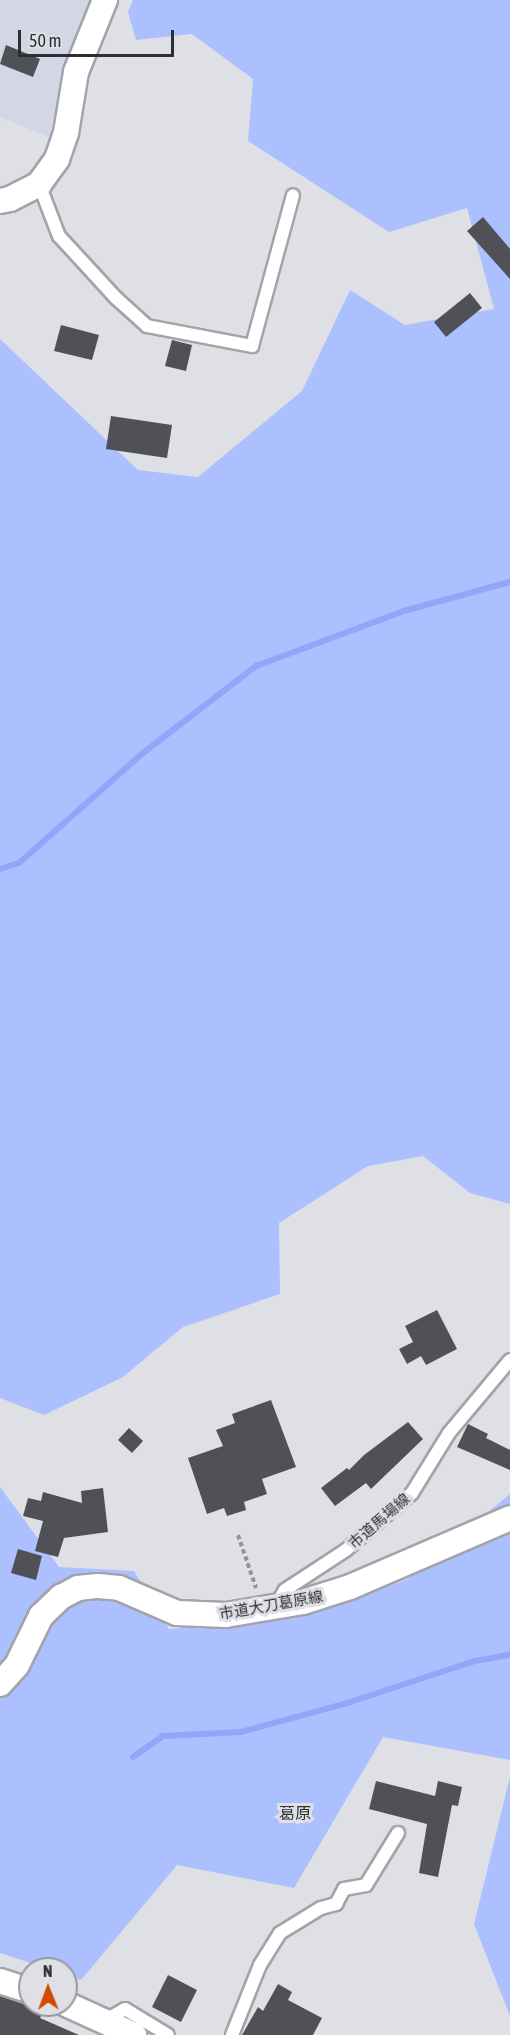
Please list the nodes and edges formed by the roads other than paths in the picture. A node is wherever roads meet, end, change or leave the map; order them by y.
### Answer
1 (105, 0) edge
2 (39, 184) junction
3 (293, 195) dead end
4 (0, 201) edge
5 (510, 1360) edge
6 (510, 1518) edge
7 (270, 1608) junction
8 (0, 1684) edge
9 (398, 1833) dead end
10 (0, 1981) edge
11 (18, 1987) edge
12 (78, 2009) edge
13 (106, 2020) junction
14 (134, 2035) edge
15 (168, 2035) edge
16 (232, 2035) edge

1 - 2 street
2 - 3 lane
2 - 4 street
5 - 7 lane, 市道馬場線
6 - 7 street, 市道大刀葛原線
7 - 8 street, 市道大刀葛原線
9 - 16 lane
10 - 11 street
12 - 13 street
13 - 14 street
13 - 15 lane

